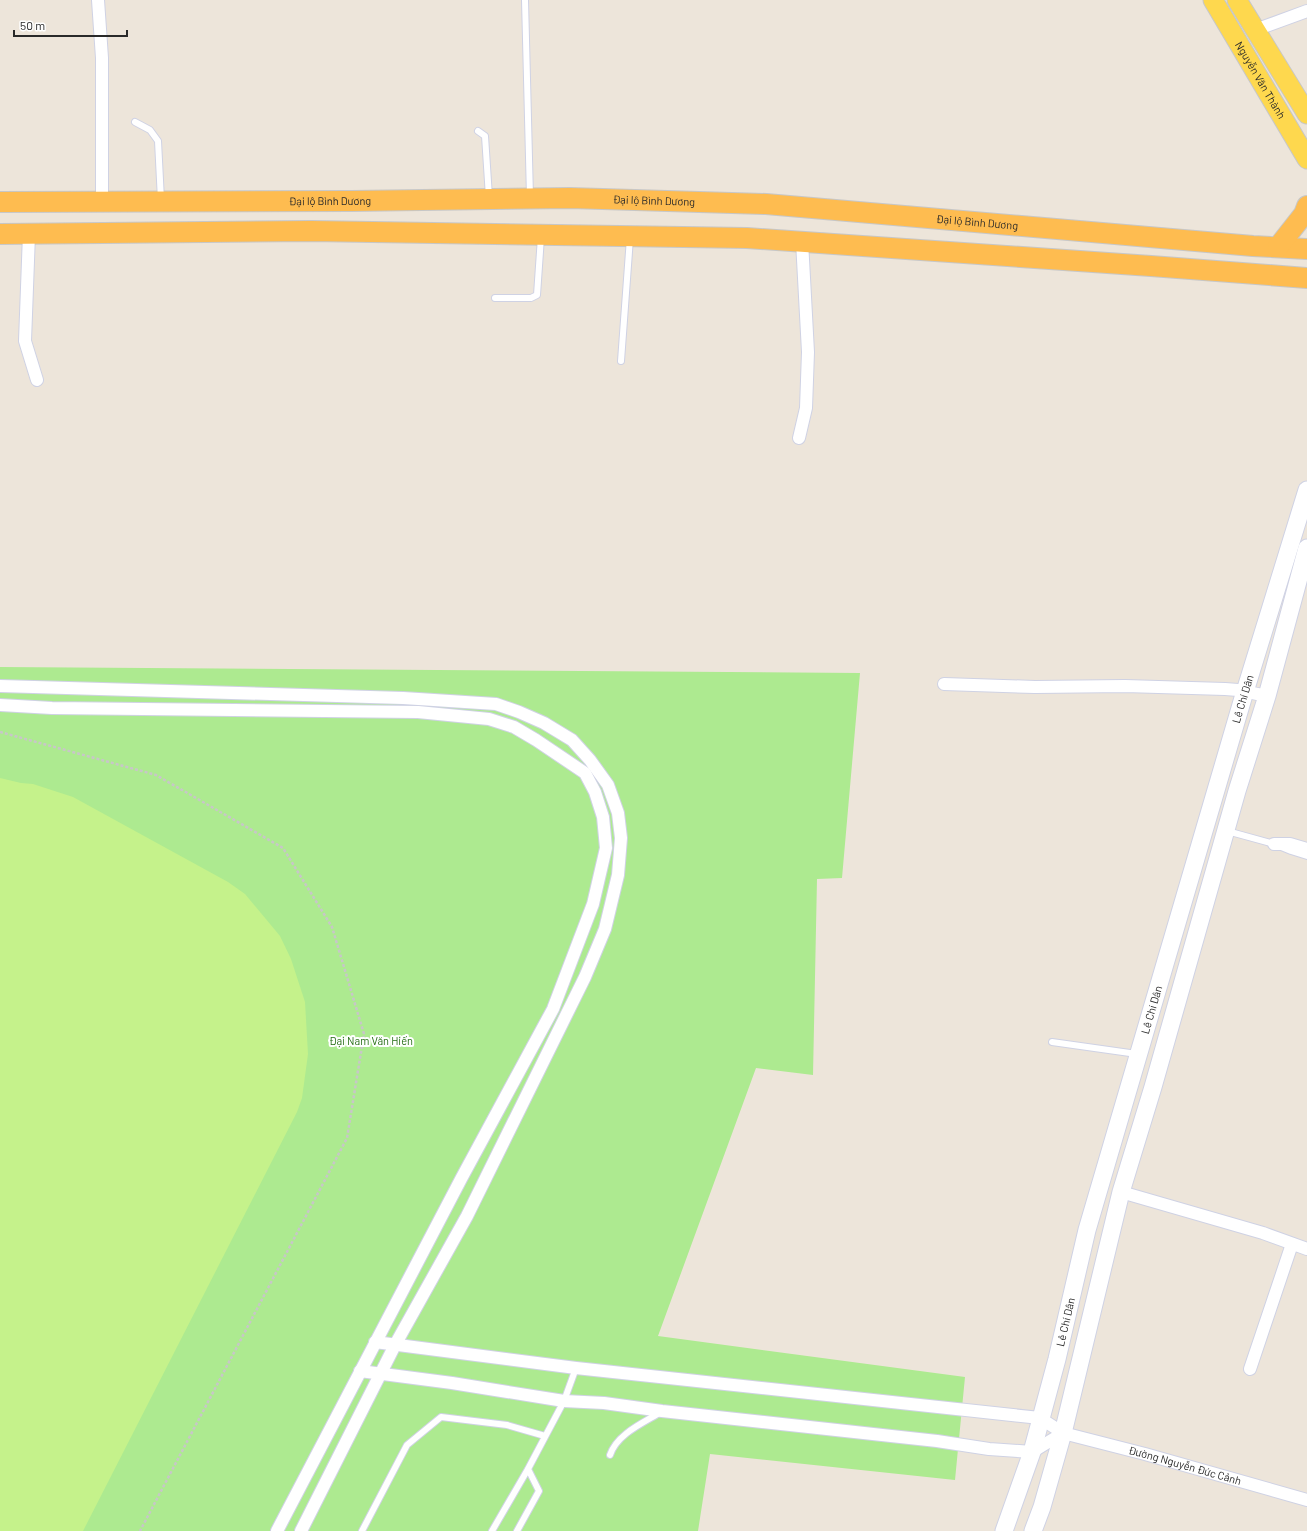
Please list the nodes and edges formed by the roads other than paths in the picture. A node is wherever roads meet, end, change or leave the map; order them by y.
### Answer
1 (98, 0) edge
2 (525, 0) edge
3 (1213, 0) edge
4 (1237, 0) edge
5 (1307, 11) edge
6 (1255, 30) junction
7 (1307, 114) edge
8 (135, 122) dead end
9 (478, 131) dead end
10 (1307, 160) edge
11 (530, 198) junction
12 (489, 199) junction
13 (161, 201) junction
14 (0, 202) edge
15 (102, 202) junction
16 (1307, 206) edge
17 (879, 214) junction
18 (0, 234) edge
19 (28, 234) junction
20 (542, 235) junction
21 (630, 237) junction
22 (802, 241) junction
23 (878, 246) junction
24 (1278, 247) junction
25 (1307, 249) edge
26 (1307, 278) edge
27 (495, 298) dead end
28 (621, 361) dead end
29 (37, 380) dead end
30 (799, 438) dead end
31 (1307, 490) edge
32 (1307, 548) edge
33 (944, 684) dead end
34 (0, 686) edge
35 (1245, 692) junction
36 (1267, 696) junction
37 (0, 705) edge
38 (1225, 831) junction
39 (1274, 844) junction
40 (1307, 849) edge
41 (1307, 856) edge
42 (1052, 1042) dead end
43 (1139, 1054) junction
44 (1121, 1192) junction
45 (1292, 1244) junction
46 (1307, 1249) edge
47 (375, 1342) junction
48 (395, 1345) junction
49 (576, 1368) junction
50 (1250, 1369) dead end
51 (360, 1371) junction
52 (381, 1374) junction
53 (564, 1401) junction
54 (662, 1411) junction
55 (1040, 1418) junction
56 (1063, 1433) junction
57 (545, 1436) junction
58 (1032, 1452) junction
59 (610, 1455) dead end
60 (528, 1469) junction
61 (1307, 1500) edge
62 (277, 1531) edge
63 (301, 1531) edge
64 (362, 1531) edge
65 (492, 1531) edge
66 (517, 1531) edge
67 (1004, 1531) edge
68 (1033, 1531) edge

1 - 15 street
2 - 11 lane
3 - 10 main road, Nguyễn Văn Thành
4 - 6 main road, Nguyễn Văn Thành
5 - 6 street
6 - 7 main road, Nguyễn Văn Thành
8 - 13 lane
9 - 12 lane
11 - 12 highway, Đại lộ Bình Dương
11 - 17 highway, Đại lộ Bình Dương
12 - 13 highway, Đại lộ Bình Dương
13 - 15 highway, Đại lộ Bình Dương
14 - 15 highway, Đại lộ Bình Dương
16 - 24 highway
17 - 23 highway
17 - 24 highway, Đại lộ Bình Dương
18 - 19 highway
19 - 20 highway
19 - 29 street
20 - 21 highway
20 - 27 lane
21 - 22 highway
21 - 28 lane
22 - 23 highway
22 - 30 street
23 - 26 highway
24 - 25 highway, Đại lộ Bình Dương
31 - 35 main road, Lê Chí Dân
32 - 36 main road, Lê Chí Dân
33 - 35 street
34 - 48 street
35 - 36 street
35 - 43 main road, Lê Chí Dân
36 - 38 main road, Lê Chí Dân
37 - 47 street
38 - 39 lane
38 - 44 main road, Lê Chí Dân
39 - 40 street
39 - 41 lane
42 - 43 lane
43 - 55 main road, Lê Chí Dân
44 - 45 street
44 - 56 main road, Lê Chí Dân
45 - 46 street
45 - 50 street
47 - 48 street
47 - 51 street
48 - 49 street
48 - 52 street
49 - 53 lane
49 - 55 street
51 - 52 street
51 - 62 street
52 - 53 street
52 - 63 street
53 - 54 street
53 - 57 lane
54 - 58 street
54 - 59 lane
55 - 56 street, Đường Nguyễn Đức Cảnh
55 - 58 main road, Lê Chí Dân
56 - 58 street
56 - 61 street, Đường Nguyễn Đức Cảnh
56 - 68 main road, Lê Chí Dân
57 - 60 lane
57 - 64 lane
58 - 67 main road, Lê Chí Dân
60 - 65 lane
60 - 66 lane

